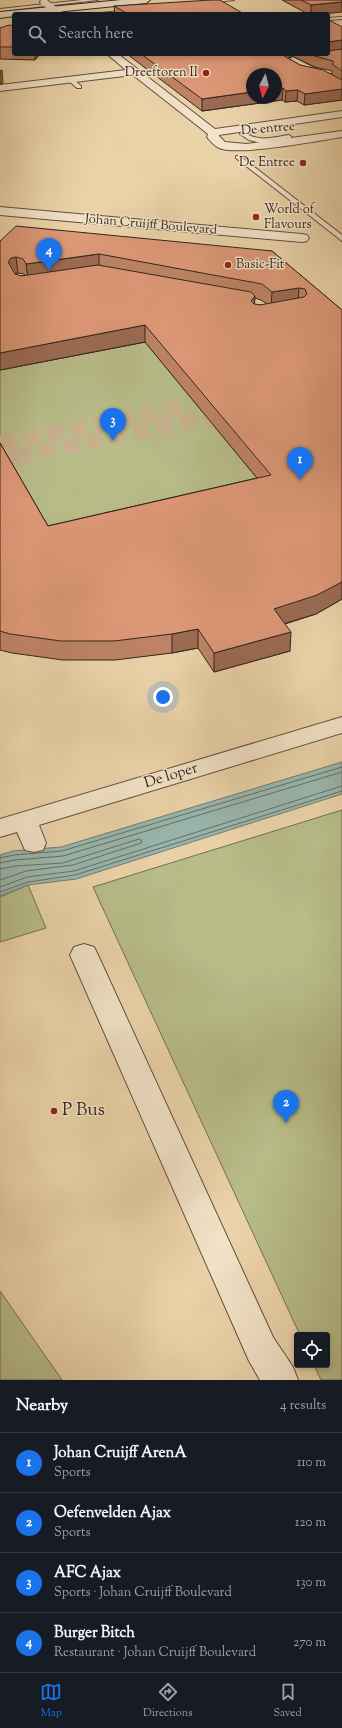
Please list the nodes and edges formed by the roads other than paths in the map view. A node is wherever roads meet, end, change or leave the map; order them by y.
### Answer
1 (61, 0) edge
2 (96, 0) edge
3 (141, 0) edge
4 (146, 0) edge
5 (232, 0) edge
6 (218, 1) edge
7 (202, 3) edge
8 (0, 6) edge
9 (52, 8) edge
10 (230, 8) edge
11 (0, 10) edge
12 (139, 10) edge
13 (22, 12) edge
14 (122, 12) edge
15 (12, 13) edge
16 (0, 15) edge
17 (341, 18) edge
18 (330, 22) edge
19 (114, 56) edge
20 (329, 57) edge
21 (301, 63) edge
22 (134, 72) junction
23 (329, 76) junction
24 (71, 80) junction
25 (339, 86) edge
26 (79, 87) dead end
27 (0, 88) edge
28 (342, 115) edge
29 (214, 132) junction
30 (342, 134) edge
31 (289, 137) dead end
32 (251, 144) junction
33 (222, 145) junction
34 (238, 157) junction
35 (0, 211) edge
36 (302, 238) dead end
37 (342, 239) edge
38 (342, 725) edge
39 (24, 820) junction
40 (0, 828) edge
41 (34, 843) dead end
42 (84, 955) dead end
43 (280, 1380) edge

1 - 9 street
2 - 9 lane
3 - 4 street
3 - 9 street
5 - 6 lane
6 - 7 lane
6 - 10 lane
8 - 9 street
9 - 11 lane
9 - 13 street
12 - 14 lane
15 - 16 street
17 - 18 lane
19 - 22 street
20 - 21 street
21 - 23 street
21 - 23 street
22 - 24 street
22 - 29 street
23 - 25 street
24 - 26 lane
24 - 27 street
28 - 29 street, De entree
28 - 32 lane
29 - 33 street, De entree
30 - 32 street, De entree
31 - 32 lane
32 - 33 street, De entree
32 - 34 street
33 - 34 street
34 - 37 lane
35 - 36 street, Johan Cruijff Boulevard
38 - 39 street, De loper
39 - 40 street, De loper
39 - 41 street
42 - 43 street

